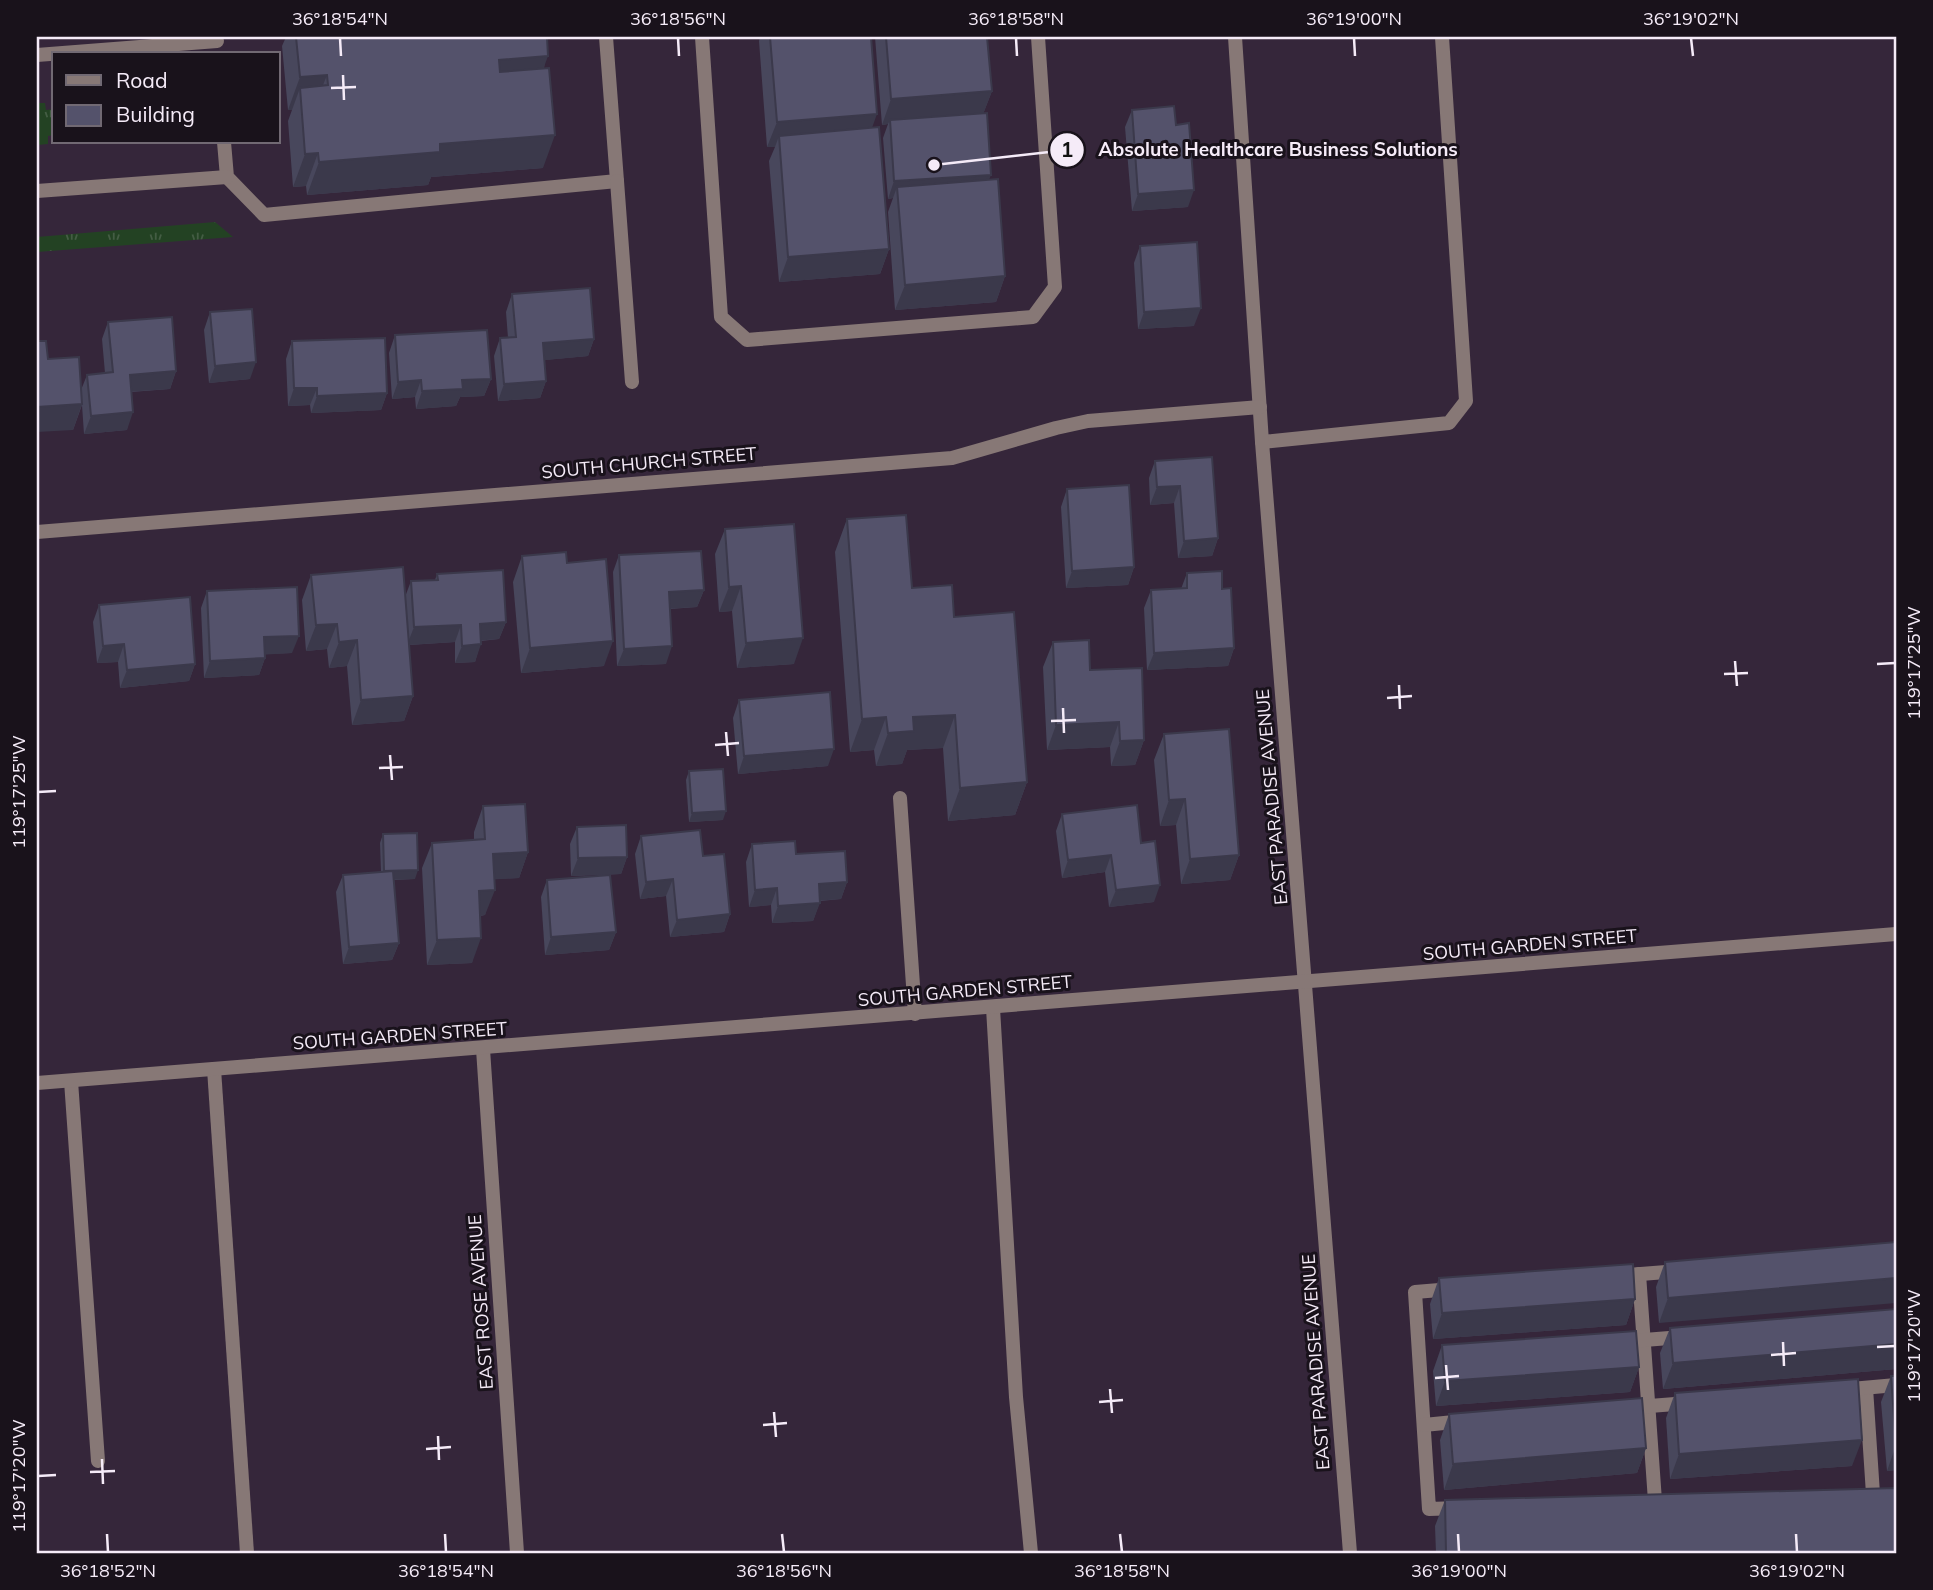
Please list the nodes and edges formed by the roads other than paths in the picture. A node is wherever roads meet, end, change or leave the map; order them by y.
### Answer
1 (606, 37) edge
2 (702, 37) edge
3 (1038, 37) edge
4 (1235, 37) edge
5 (1442, 37) edge
6 (217, 44) edge
7 (86, 52) edge
8 (224, 144) edge
9 (227, 177) junction
10 (617, 181) junction
11 (37, 191) edge
12 (632, 382) dead end
13 (1260, 407) junction
14 (1262, 442) junction
15 (37, 532) edge
16 (900, 798) dead end
17 (1896, 934) edge
18 (1307, 983) junction
19 (993, 1008) junction
20 (915, 1014) junction
21 (483, 1048) junction
22 (214, 1069) junction
23 (71, 1081) junction
24 (37, 1083) edge
25 (1693, 1269) edge
26 (1639, 1274) junction
27 (1600, 1277) edge
28 (1468, 1288) edge
29 (1697, 1336) edge
30 (1644, 1340) junction
31 (1604, 1343) edge
32 (1896, 1385) edge
33 (1866, 1388) junction
34 (1825, 1391) edge
35 (1703, 1401) edge
36 (1648, 1406) junction
37 (1609, 1409) edge
38 (1477, 1420) edge
39 (1424, 1425) junction
40 (98, 1461) dead end
41 (1873, 1494) edge
42 (1655, 1501) edge
43 (1469, 1508) edge
44 (247, 1553) edge
45 (517, 1553) edge
46 (1031, 1553) edge
47 (1350, 1553) edge

1 - 10 street
2 - 3 street
4 - 13 street, EAST PARADISE AVENUE
5 - 14 street
6 - 7 street
8 - 9 street
9 - 10 street
9 - 11 street
10 - 12 street
13 - 14 street, EAST PARADISE AVENUE
13 - 15 street, SOUTH CHURCH STREET
14 - 18 street, EAST PARADISE AVENUE
16 - 20 street
17 - 18 street, SOUTH GARDEN STREET
18 - 19 street, SOUTH GARDEN STREET
18 - 47 street, EAST PARADISE AVENUE
19 - 20 street, SOUTH GARDEN STREET
19 - 46 street
20 - 21 street, SOUTH GARDEN STREET
21 - 22 street, SOUTH GARDEN STREET
21 - 45 street, EAST ROSE AVENUE
22 - 23 street, SOUTH GARDEN STREET
22 - 44 street
23 - 24 street, SOUTH GARDEN STREET
23 - 40 street
25 - 26 street
26 - 27 street
26 - 30 street
28 - 39 street
29 - 30 street
30 - 31 street
30 - 36 street
32 - 33 street
33 - 34 street
33 - 41 street
35 - 36 street
36 - 37 street
36 - 42 street
38 - 39 street
39 - 43 street

